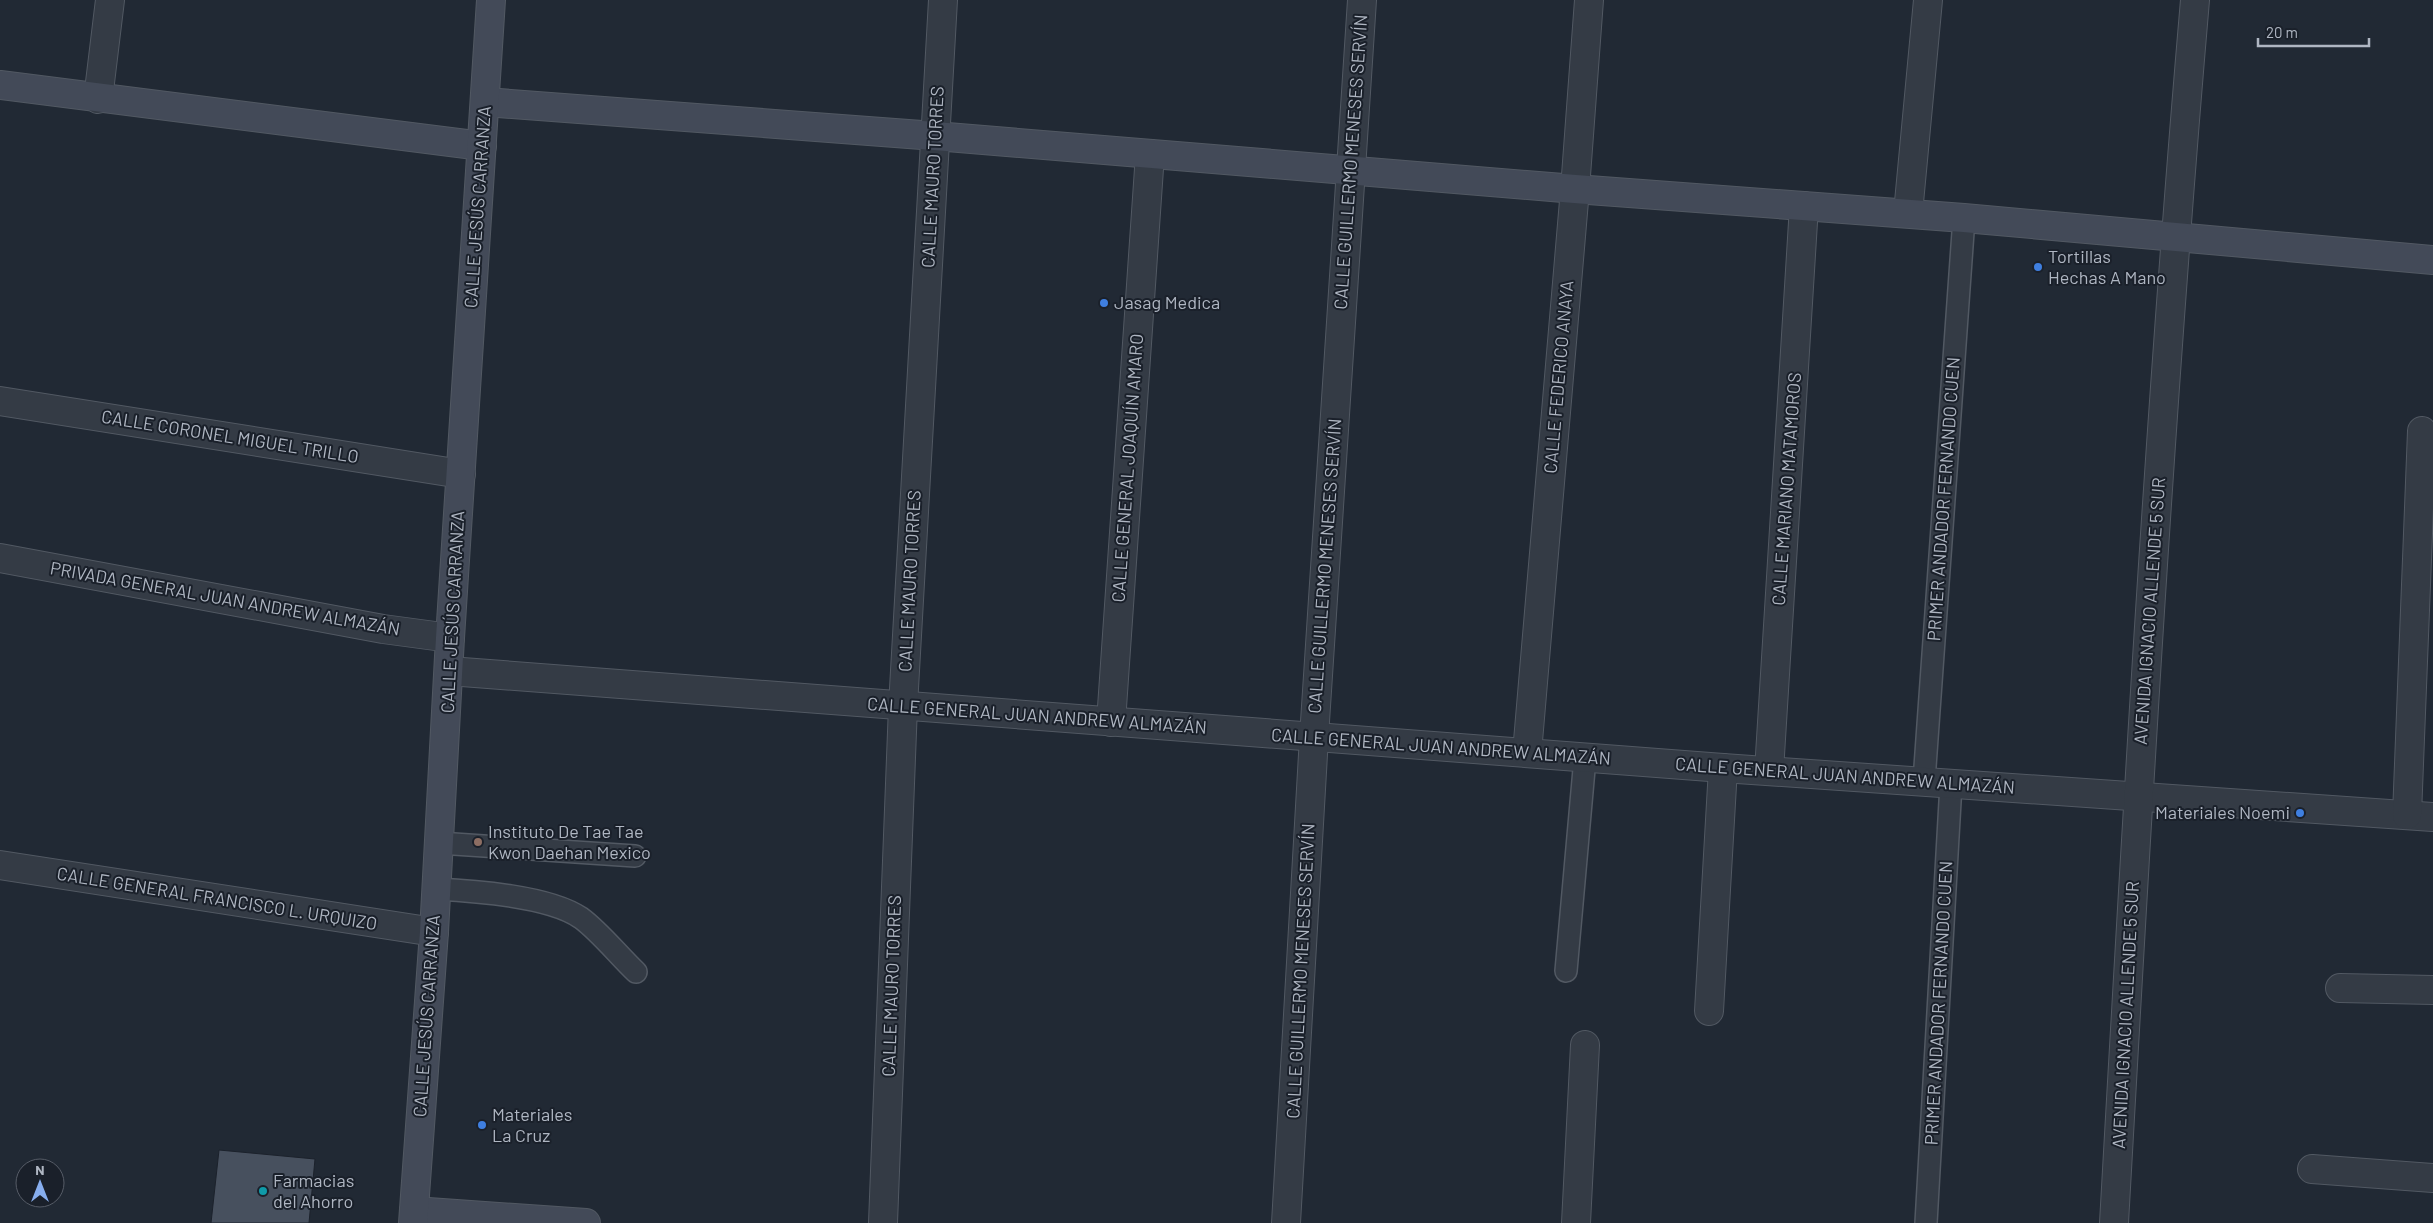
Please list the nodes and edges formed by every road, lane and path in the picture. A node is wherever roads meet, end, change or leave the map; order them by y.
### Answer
1 (110, 0) edge
2 (491, 0) edge
3 (943, 0) edge
4 (1362, 0) edge
5 (1589, 0) edge
6 (1928, 0) edge
7 (2195, 0) edge
8 (0, 85) edge
9 (98, 99) junction
10 (485, 102) junction
11 (935, 136) junction
12 (482, 146) junction
13 (1150, 154) junction
14 (1350, 171) junction
15 (1575, 189) junction
16 (1804, 206) junction
17 (1908, 213) junction
18 (1964, 218) junction
19 (2175, 238) junction
20 (2433, 260) edge
21 (0, 401) edge
22 (2422, 431) dead end
23 (461, 474) junction
24 (0, 558) edge
25 (450, 638) junction
26 (450, 671) junction
27 (903, 706) junction
28 (1111, 722) junction
29 (1314, 737) junction
30 (1527, 753) junction
31 (1585, 758) junction
32 (1723, 768) junction
33 (1769, 771) junction
34 (1924, 781) junction
35 (1951, 784) junction
36 (2138, 796) junction
37 (2420, 816) edge
38 (439, 843) junction
39 (635, 856) dead end
40 (0, 865) edge
41 (436, 889) junction
42 (434, 932) junction
43 (1566, 971) dead end
44 (636, 972) dead end
45 (2340, 988) dead end
46 (2433, 990) edge
47 (1709, 1011) dead end
48 (1585, 1045) dead end
49 (2312, 1169) dead end
50 (2433, 1178) edge
51 (414, 1217) edge
52 (586, 1223) edge
53 (883, 1223) edge
54 (1286, 1223) edge
55 (1576, 1223) edge
56 (1926, 1223) edge
57 (2114, 1223) edge

1 - 9 street
2 - 10 street, CALLE JESÚS CARRANZA
3 - 11 street, CALLE MAURO TORRES
4 - 14 street, CALLE GUILLERMO MENESES SERVÍN
5 - 15 street, CALLE FEDERICO ANAYA
6 - 17 street
7 - 19 street, AVENIDA IGNACIO ALLENDE 5 SUR
8 - 9 street
9 - 12 street
10 - 11 street
10 - 12 street, CALLE JESÚS CARRANZA
11 - 13 street
11 - 27 street, CALLE MAURO TORRES
12 - 23 street, CALLE JESÚS CARRANZA
13 - 14 street
13 - 28 street, CALLE GENERAL JOAQUÍN AMARO
14 - 15 street
14 - 29 street, CALLE GUILLERMO MENESES SERVÍN
15 - 16 street
15 - 30 street, CALLE FEDERICO ANAYA
16 - 17 street
16 - 33 street, CALLE MARIANO MATAMOROS
17 - 18 street
18 - 19 street
18 - 34 lane, PRIMER ANDADOR FERNANDO CUEN
19 - 20 street
19 - 36 street, AVENIDA IGNACIO ALLENDE 5 SUR
21 - 23 street, CALLE CORONEL MIGUEL TRILLO
22 - 37 street
23 - 25 street, CALLE JESÚS CARRANZA
24 - 25 street, PRIVADA GENERAL JUAN ANDREW ALMAZÁN
25 - 26 street, CALLE JESÚS CARRANZA
26 - 27 street, CALLE GENERAL JUAN ANDREW ALMAZÁN
26 - 38 street, CALLE JESÚS CARRANZA
27 - 28 street, CALLE GENERAL JUAN ANDREW ALMAZÁN
27 - 53 street, CALLE MAURO TORRES
28 - 29 street, CALLE GENERAL JUAN ANDREW ALMAZÁN
29 - 30 street, CALLE GENERAL JUAN ANDREW ALMAZÁN
29 - 54 street, CALLE GUILLERMO MENESES SERVÍN
30 - 31 street, CALLE GENERAL JUAN ANDREW ALMAZÁN
31 - 32 street, CALLE GENERAL JUAN ANDREW ALMAZÁN
31 - 43 lane
32 - 33 street, CALLE GENERAL JUAN ANDREW ALMAZÁN
32 - 47 street
33 - 34 street, CALLE GENERAL JUAN ANDREW ALMAZÁN
34 - 35 street, CALLE GENERAL JUAN ANDREW ALMAZÁN
35 - 36 street, CALLE GENERAL JUAN ANDREW ALMAZÁN
35 - 56 lane, PRIMER ANDADOR FERNANDO CUEN
36 - 37 street, CALLE GENERAL JUAN ANDREW ALMAZÁN
36 - 57 street, AVENIDA IGNACIO ALLENDE 5 SUR
38 - 39 lane
38 - 41 street, CALLE JESÚS CARRANZA
40 - 42 street, CALLE GENERAL FRANCISCO L. URQUIZO
41 - 42 street, CALLE JESÚS CARRANZA
41 - 44 lane
42 - 51 street, CALLE JESÚS CARRANZA
45 - 46 street
48 - 55 street
49 - 50 street
51 - 52 street

